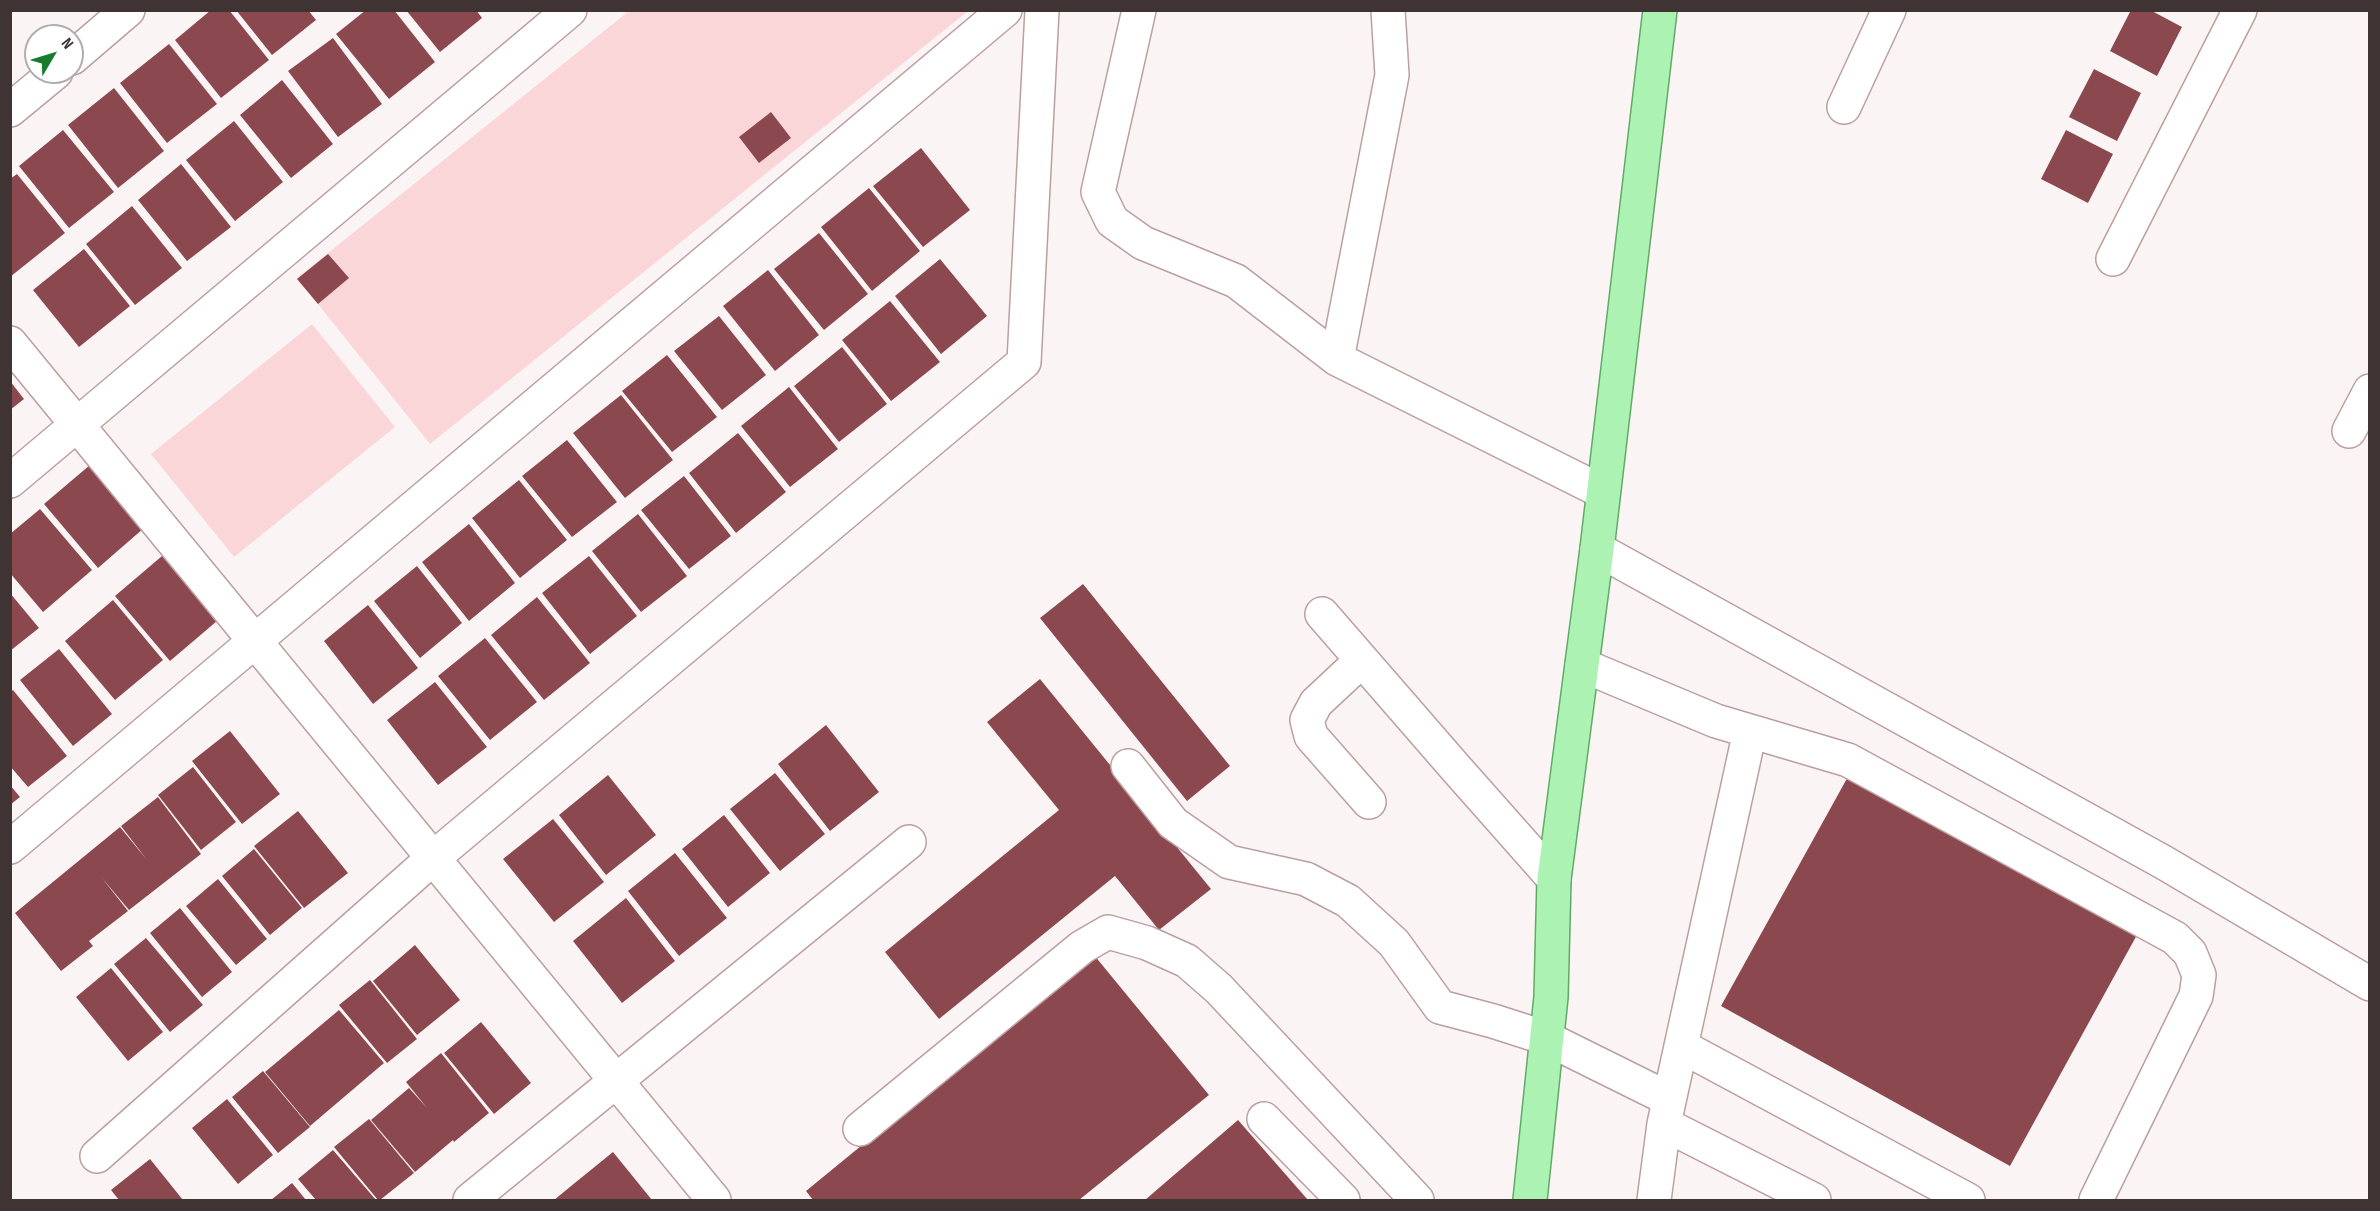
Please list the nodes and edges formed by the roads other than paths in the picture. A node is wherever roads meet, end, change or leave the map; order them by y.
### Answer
1 (128, 10) edge
2 (570, 10) edge
3 (1005, 10) edge
4 (1042, 10) edge
5 (1138, 10) edge
6 (1388, 10) edge
7 (1660, 10) edge
8 (1889, 10) edge
9 (2241, 10) edge
10 (84, 48) edge
11 (41, 84) edge
12 (1844, 107) dead end
13 (10, 110) edge
14 (2113, 259) dead end
15 (10, 343) edge
16 (1337, 359) junction
17 (2370, 391) edge
18 (77, 424) junction
19 (2349, 431) dead end
20 (10, 481) edge
21 (1604, 492) junction
22 (1597, 549) junction
23 (1322, 614) dead end
24 (256, 642) junction
25 (1362, 660) junction
26 (1582, 665) junction
27 (1750, 731) junction
28 (1128, 766) dead end
29 (1369, 802) dead end
30 (909, 842) dead end
31 (10, 847) edge
32 (432, 859) junction
33 (1554, 879) junction
34 (2370, 984) edge
35 (1546, 1038) junction
36 (1681, 1046) junction
37 (616, 1082) junction
38 (1667, 1112) junction
39 (1264, 1119) dead end
40 (860, 1129) dead end
41 (97, 1156) dead end
42 (470, 1200) edge
43 (714, 1200) edge
44 (1344, 1200) edge
45 (1418, 1200) edge
46 (1530, 1200) edge
47 (1654, 1200) edge
48 (1814, 1200) edge
49 (1968, 1200) edge
50 (2096, 1200) edge

1 - 10 street
2 - 18 street
3 - 24 street
4 - 32 street
5 - 16 street
6 - 16 street
7 - 21 main road
8 - 12 street
9 - 14 street
11 - 13 street
15 - 18 street
16 - 21 street
17 - 19 street
18 - 20 street
18 - 24 street
21 - 22 main road
22 - 26 main road
22 - 34 street
23 - 25 street
24 - 31 street
24 - 32 street
25 - 29 street
25 - 33 street
26 - 27 street
26 - 33 main road
27 - 36 street
27 - 50 street
28 - 35 street
30 - 37 street
32 - 37 street
32 - 41 street
33 - 35 main road
35 - 38 street
35 - 46 main road
36 - 38 street
36 - 49 street
37 - 42 street
37 - 43 street
38 - 47 street
38 - 48 street
39 - 44 street
40 - 45 street

